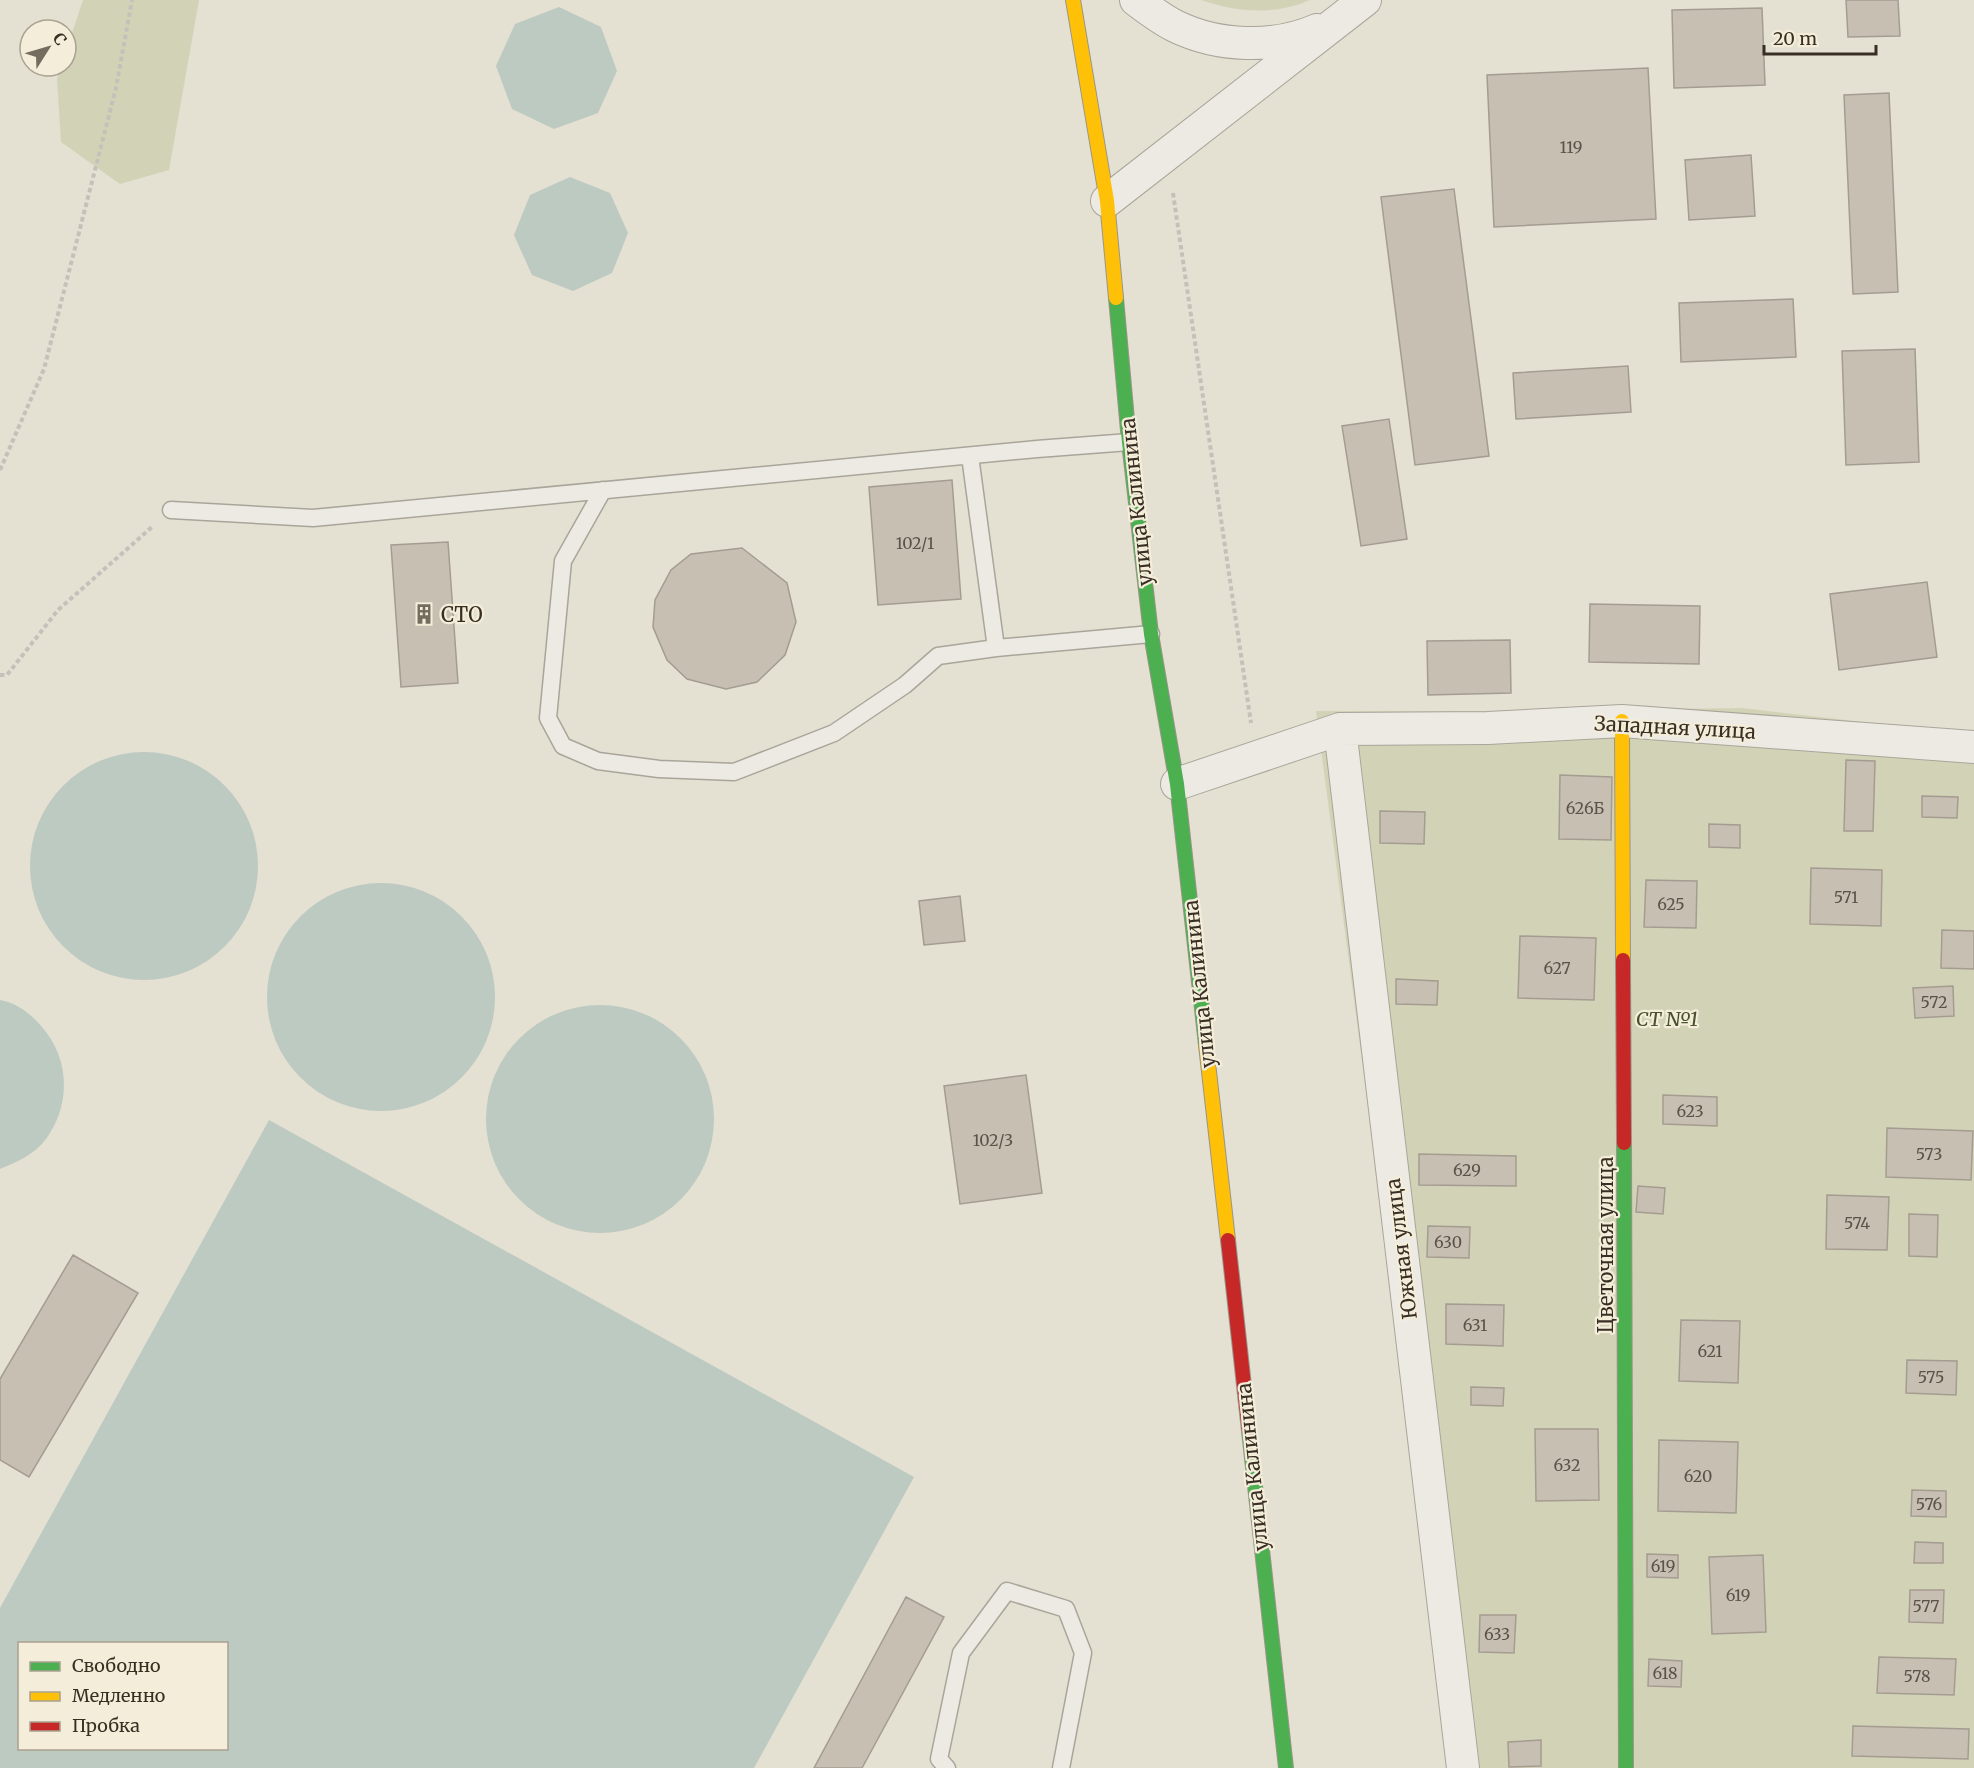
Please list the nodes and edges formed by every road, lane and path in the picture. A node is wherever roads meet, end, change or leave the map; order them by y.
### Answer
1 (132, 0) edge
2 (1073, 0) edge
3 (1136, 0) edge
4 (1376, 0) edge
5 (1353, 9) edge
6 (1172, 184) dead end
7 (1107, 201) junction
8 (1129, 442) junction
9 (970, 456) junction
10 (0, 470) edge
11 (603, 490) junction
12 (171, 510) joint
13 (1151, 634) junction
14 (996, 648) junction
15 (0, 675) edge
16 (1623, 721) junction
17 (1340, 729) junction
18 (1974, 747) edge
19 (1256, 757) junction
20 (1177, 784) junction
21 (947, 1768) edge
22 (1061, 1768) edge
23 (1286, 1768) edge
24 (1463, 1768) edge
25 (1626, 1768) edge

1 - 10 path
2 - 7 street, улица Калинина
3 - 5 street
4 - 5 street
5 - 7 street
6 - 19 path
7 - 8 street, улица Калинина
8 - 9 lane
8 - 13 street, улица Калинина
9 - 11 lane
9 - 14 lane
11 - 12 lane
11 - 14 lane
12 - 15 path
13 - 14 lane
13 - 20 street, улица Калинина
16 - 17 street, Западная улица
16 - 18 street, Западная улица
16 - 25 street, Цветочная улица
17 - 19 street, Западная улица
17 - 24 street, Южная улица
19 - 20 street, Западная улица
20 - 23 street, улица Калинина
21 - 22 lane

